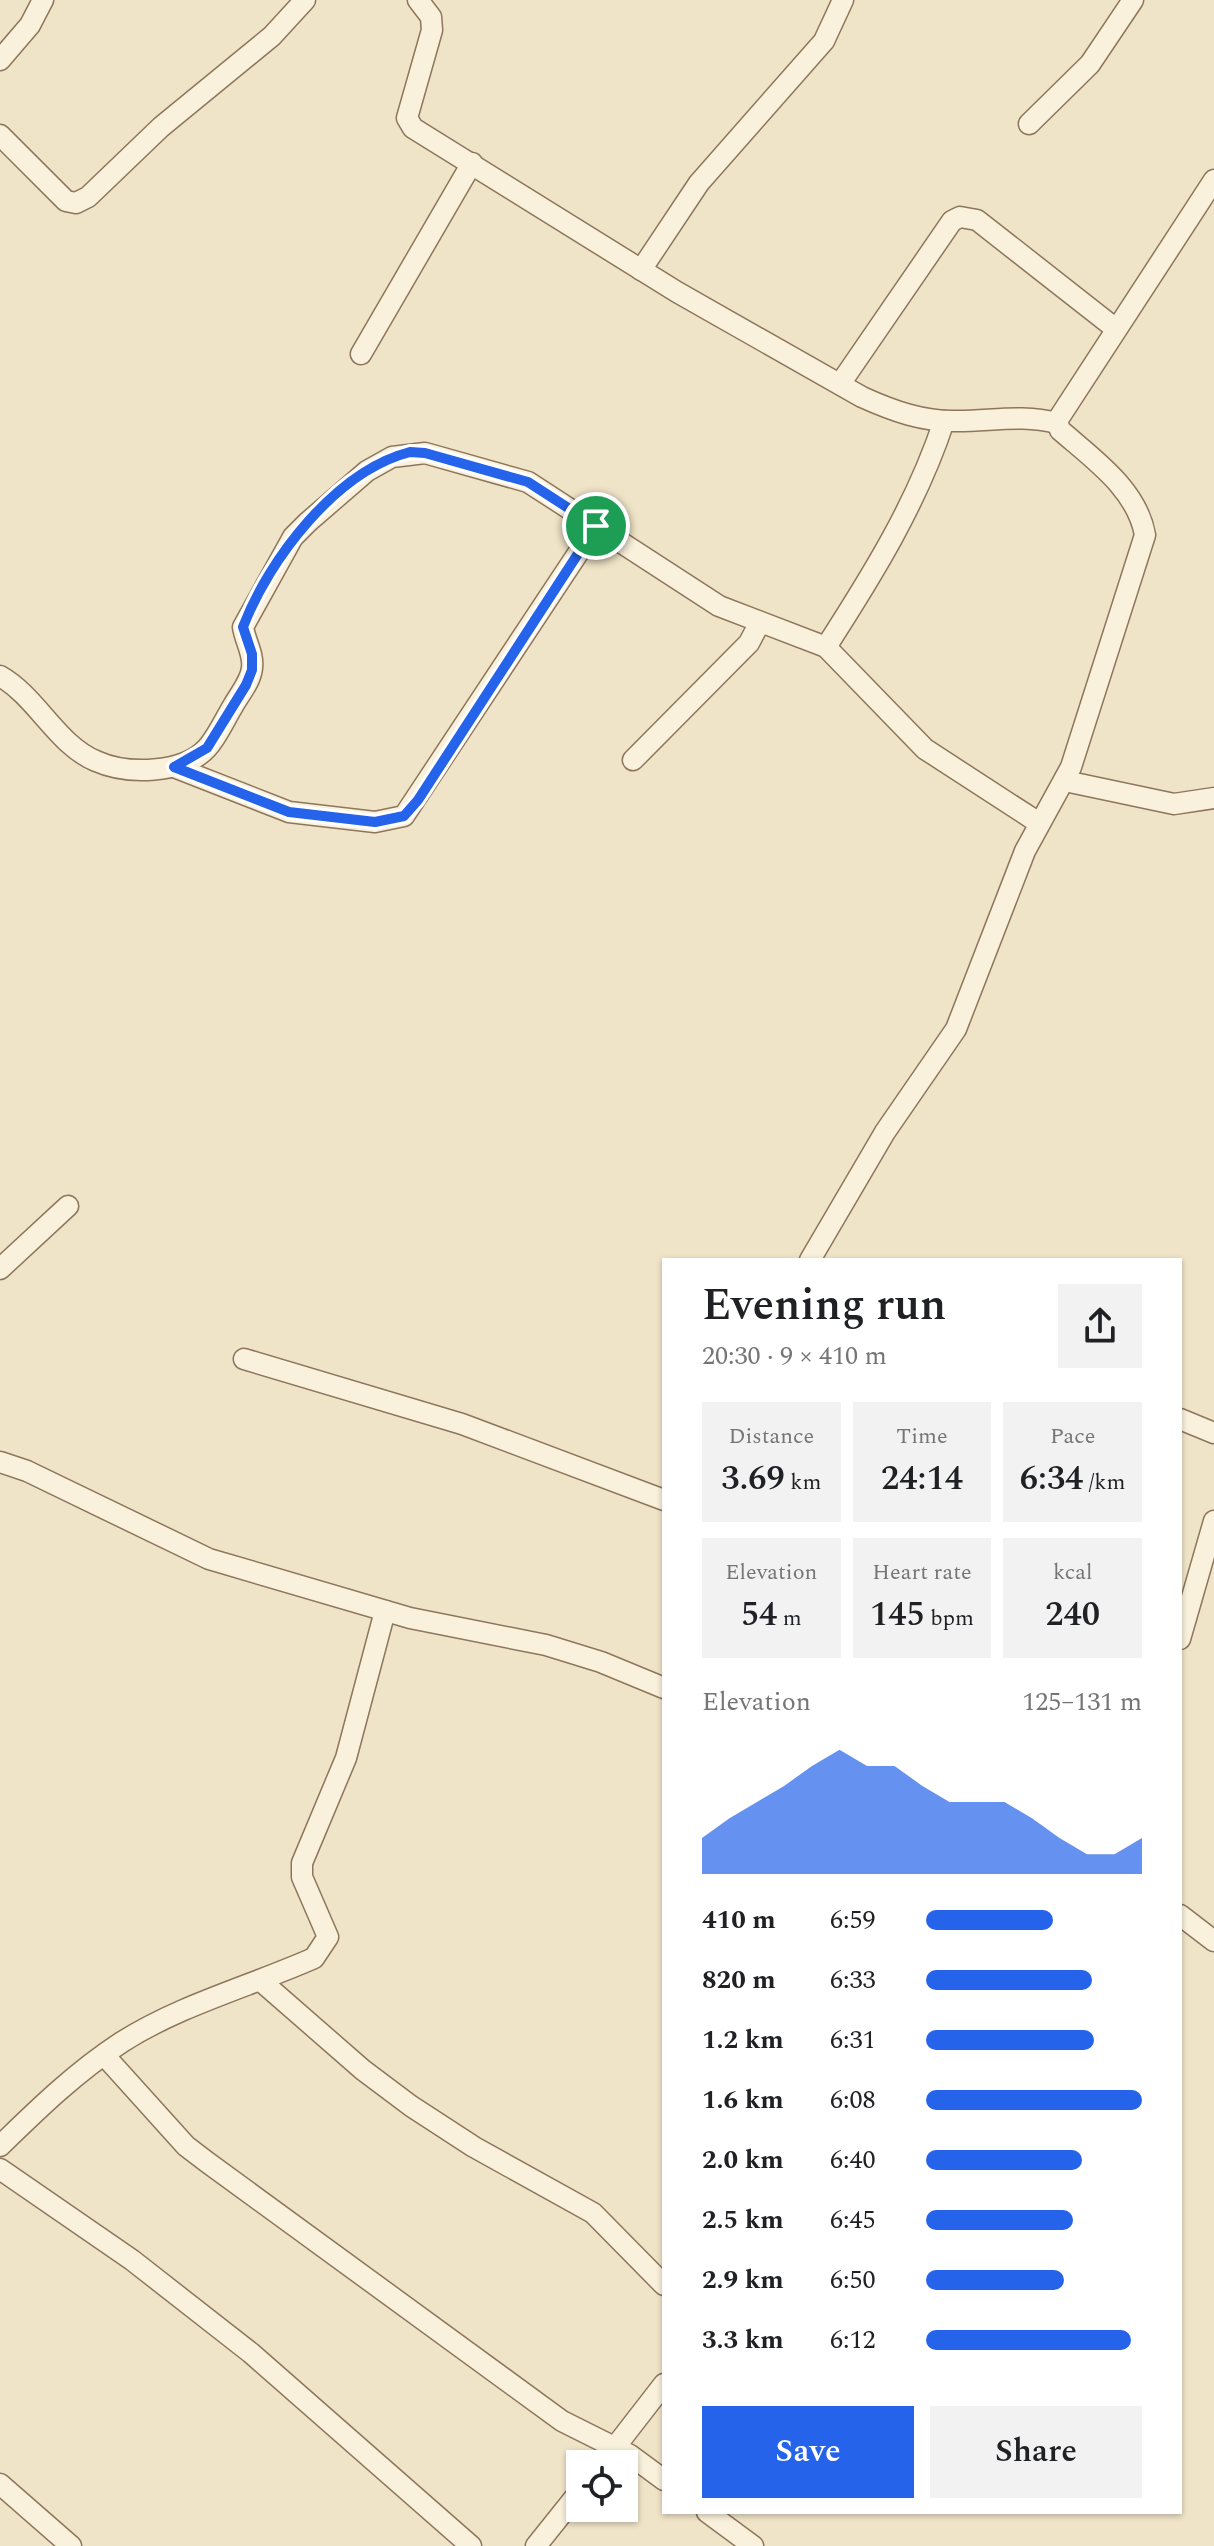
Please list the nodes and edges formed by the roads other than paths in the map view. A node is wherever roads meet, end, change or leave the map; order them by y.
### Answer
1 (43, 0) edge
2 (305, 0) edge
3 (418, 0) edge
4 (843, 0) edge
5 (1133, 0) edge
6 (0, 60) edge
7 (1029, 124) dead end
8 (0, 135) edge
9 (472, 163) junction
10 (1214, 180) edge
11 (641, 270) junction
12 (1116, 329) junction
13 (361, 354) dead end
14 (840, 384) junction
15 (944, 421) junction
16 (1057, 423) junction
17 (596, 526) junction
18 (759, 624) junction
19 (826, 647) junction
20 (0, 676) edge
21 (633, 760) dead end
22 (174, 767) junction
23 (1065, 781) junction
24 (1214, 798) edge
25 (1039, 823) junction
26 (68, 1206) dead end
27 (811, 1258) edge
28 (0, 1269) edge
29 (244, 1359) dead end
30 (1182, 1420) edge
31 (1214, 1433) edge
32 (0, 1462) edge
33 (662, 1499) edge
34 (1214, 1521) edge
35 (1187, 1597) edge
36 (385, 1611) junction
37 (1182, 1627) edge
38 (662, 1686) edge
39 (1182, 1917) edge
40 (1214, 1941) edge
41 (261, 1981) junction
42 (104, 2055) junction
43 (0, 2146) edge
44 (0, 2169) edge
45 (662, 2283) edge
46 (662, 2387) edge
47 (616, 2447) junction
48 (614, 2450) edge
49 (662, 2479) edge
50 (0, 2484) edge
51 (566, 2508) edge
52 (710, 2514) edge
53 (71, 2546) edge
54 (471, 2546) edge
55 (536, 2546) edge
56 (753, 2546) edge

1 - 6 street
2 - 8 street
3 - 9 street
4 - 11 street
5 - 7 street
9 - 11 street
9 - 13 street
10 - 12 street
11 - 14 street
12 - 14 street
12 - 16 street
14 - 15 street
15 - 16 street
15 - 19 street
16 - 23 street
17 - 18 street
17 - 22 street
17 - 22 street
18 - 19 street
18 - 21 street
19 - 25 street
20 - 22 street
23 - 24 street
23 - 25 street
25 - 27 street
26 - 28 street
29 - 33 street
30 - 31 street
32 - 36 street
34 - 35 street
35 - 37 street
36 - 38 street
36 - 41 street
39 - 40 street
41 - 42 street
41 - 45 street
42 - 43 street
42 - 47 street
44 - 54 street
46 - 47 street
47 - 48 street
47 - 49 street
50 - 53 street
51 - 55 street
52 - 56 street

